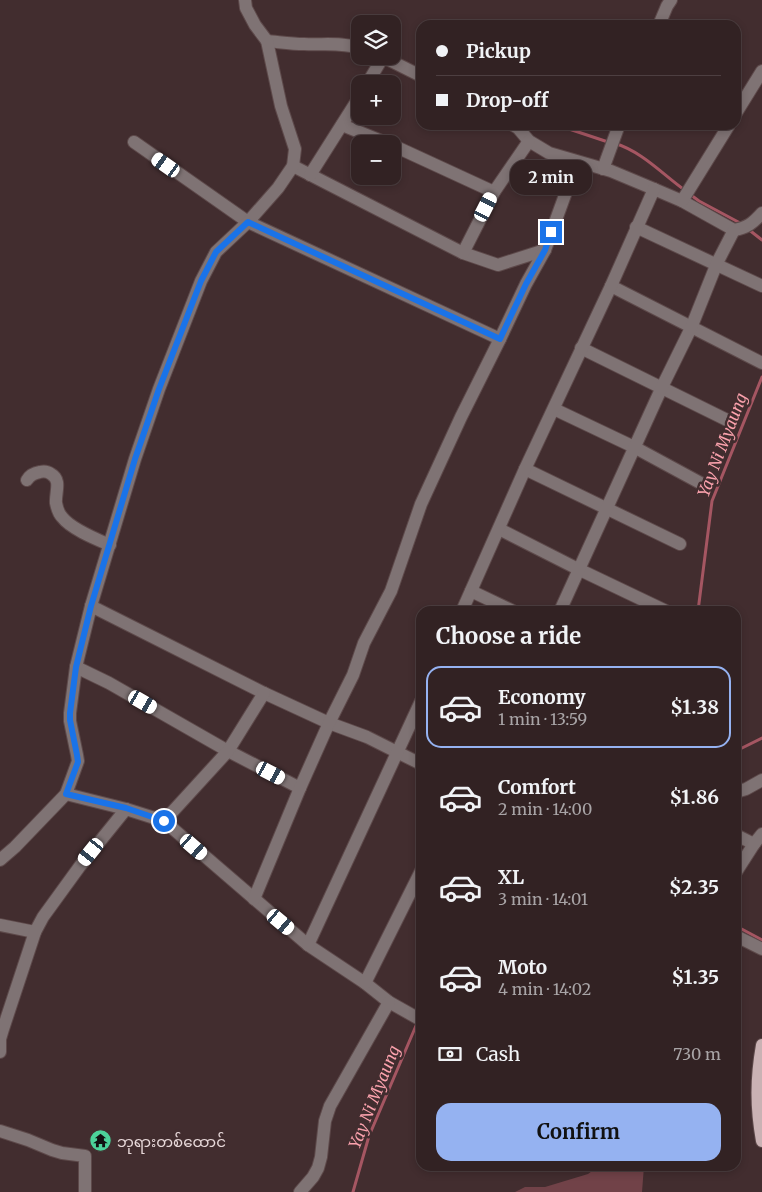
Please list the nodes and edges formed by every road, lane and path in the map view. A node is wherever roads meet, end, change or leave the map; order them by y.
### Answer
1 (245, 0) edge
2 (671, 0) edge
3 (661, 20) edge
4 (267, 41) junction
5 (351, 46) edge
6 (398, 65) edge
7 (762, 71) edge
8 (416, 74) edge
9 (741, 105) edge
10 (351, 110) edge
11 (342, 125) junction
12 (520, 130) edge
13 (617, 130) edge
14 (726, 130) edge
15 (368, 135) edge
16 (529, 141) junction
17 (134, 142) dead end
18 (401, 149) edge
19 (577, 162) junction
20 (294, 166) junction
21 (603, 169) junction
22 (310, 175) junction
23 (654, 189) junction
24 (494, 192) junction
25 (682, 201) junction
26 (762, 213) edge
27 (248, 222) junction
28 (636, 226) junction
29 (734, 230) junction
30 (545, 250) junction
31 (462, 253) junction
32 (717, 264) junction
33 (611, 286) junction
34 (762, 286) edge
35 (692, 328) junction
36 (500, 339) junction
37 (582, 348) junction
38 (758, 361) edge
39 (662, 387) junction
40 (554, 409) junction
41 (730, 422) dead end
42 (634, 447) junction
43 (525, 469) junction
44 (27, 480) dead end
45 (706, 486) dead end
46 (606, 508) junction
47 (499, 529) junction
48 (680, 544) dead end
49 (110, 545) junction
50 (578, 569) junction
51 (471, 591) junction
52 (91, 606) junction
53 (464, 606) edge
54 (502, 606) edge
55 (562, 606) edge
56 (656, 606) edge
57 (76, 667) junction
58 (264, 693) junction
59 (416, 716) edge
60 (329, 723) junction
61 (228, 751) junction
62 (397, 752) junction
63 (416, 762) edge
64 (762, 780) edge
65 (300, 788) junction
66 (741, 790) edge
67 (66, 794) junction
68 (126, 808) junction
69 (164, 821) junction
70 (741, 836) edge
71 (758, 839) edge
72 (0, 860) edge
73 (741, 864) edge
74 (416, 881) edge
75 (254, 899) junction
76 (0, 925) edge
77 (34, 932) junction
78 (741, 938) edge
79 (308, 946) junction
80 (762, 949) edge
81 (365, 983) junction
82 (389, 1002) junction
83 (416, 1017) edge
84 (1, 1029) edge
85 (762, 1045) edge
86 (0, 1052) edge
87 (761, 1060) edge
88 (0, 1131) edge
89 (762, 1141) edge
90 (85, 1192) edge
91 (300, 1192) edge

1 - 4 street
2 - 3 street
4 - 5 street
4 - 20 street
6 - 8 street
7 - 9 street
10 - 11 street
11 - 15 street
11 - 22 street
12 - 16 street
13 - 21 street
14 - 25 street
16 - 19 street
16 - 24 street
17 - 27 street
18 - 24 street
19 - 21 street
19 - 30 street
20 - 22 street
20 - 27 street
21 - 23 street
22 - 31 street
23 - 25 street
23 - 28 street
24 - 31 street
25 - 29 street
26 - 29 street
27 - 36 street
27 - 49 street
28 - 32 street
28 - 33 street
29 - 32 street
30 - 31 street
30 - 36 street
32 - 34 street
32 - 35 street
33 - 35 street
33 - 37 street
35 - 38 street
35 - 39 street
36 - 60 street
37 - 39 street
37 - 40 street
39 - 41 street
39 - 42 street
40 - 42 street
40 - 43 street
42 - 45 street
42 - 46 street
43 - 46 street
43 - 47 street
44 - 49 street
46 - 48 street
46 - 50 street
47 - 50 street
47 - 51 street
49 - 52 street
50 - 55 street
50 - 56 street
51 - 53 street
51 - 54 street
52 - 57 street
52 - 58 street
57 - 61 street
57 - 67 street
58 - 60 street
58 - 61 street
59 - 62 street
60 - 62 street
60 - 65 street
61 - 65 street
61 - 69 street
62 - 63 street
62 - 79 street
64 - 66 street
65 - 75 street
67 - 68 street
67 - 72 street
68 - 69 street
68 - 77 street
69 - 75 street
70 - 71 street
71 - 73 street
74 - 81 street
75 - 79 street
76 - 77 street
77 - 84 street
78 - 80 street
79 - 81 street
81 - 82 street
82 - 83 street
82 - 91 street
84 - 86 street
85 - 87 main road
87 - 89 main road
88 - 90 street

